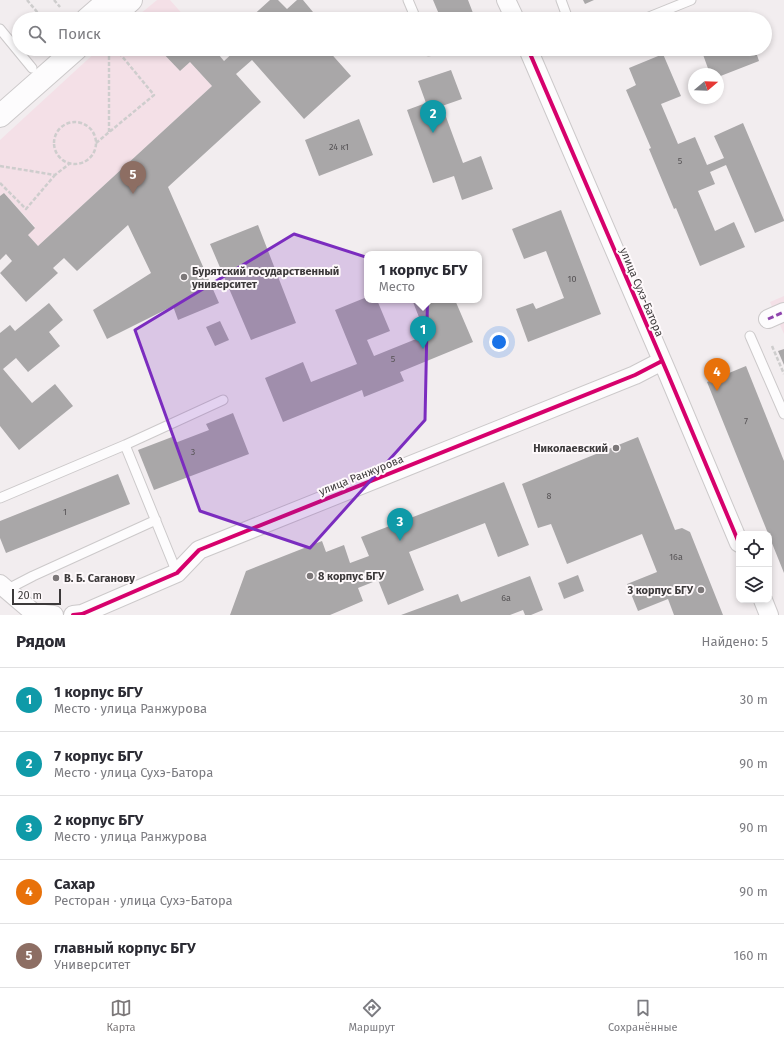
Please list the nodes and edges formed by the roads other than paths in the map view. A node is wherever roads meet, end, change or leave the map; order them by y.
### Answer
1 (109, 0) edge
2 (131, 0) edge
3 (408, 0) edge
4 (506, 0) edge
5 (561, 0) edge
6 (691, 0) edge
7 (95, 12) edge
8 (118, 12) edge
9 (413, 12) edge
10 (512, 12) edge
11 (565, 12) edge
12 (661, 12) edge
13 (0, 29) edge
14 (12, 44) edge
15 (22, 56) edge
16 (46, 56) edge
17 (68, 56) edge
18 (531, 56) edge
19 (32, 68) junction
20 (0, 96) edge
21 (0, 116) edge
22 (784, 312) edge
23 (768, 319) dead end
24 (750, 336) dead end
25 (662, 361) junction
26 (223, 400) dead end
27 (784, 414) edge
28 (125, 445) junction
29 (0, 498) edge
30 (156, 520) junction
31 (736, 536) edge
32 (177, 573) junction
33 (3, 587) edge
34 (764, 603) edge
35 (54, 615) edge
36 (74, 615) edge
37 (769, 615) edge

1 - 7 main road
2 - 8 main road
3 - 9 lane
4 - 10 street
5 - 11 lane
6 - 12 lane
13 - 14 lane
15 - 19 lane
16 - 19 main road
17 - 21 main road
18 - 25 street, улица Сухэ-Батора
19 - 20 main road
22 - 23 street
24 - 27 lane
25 - 31 street, улица Сухэ-Батора
25 - 32 street, улица Ранжурова
26 - 28 lane
28 - 29 lane
28 - 30 lane
30 - 32 lane
30 - 33 lane
32 - 36 street, улица Ранжурова
33 - 35 street
34 - 37 street

